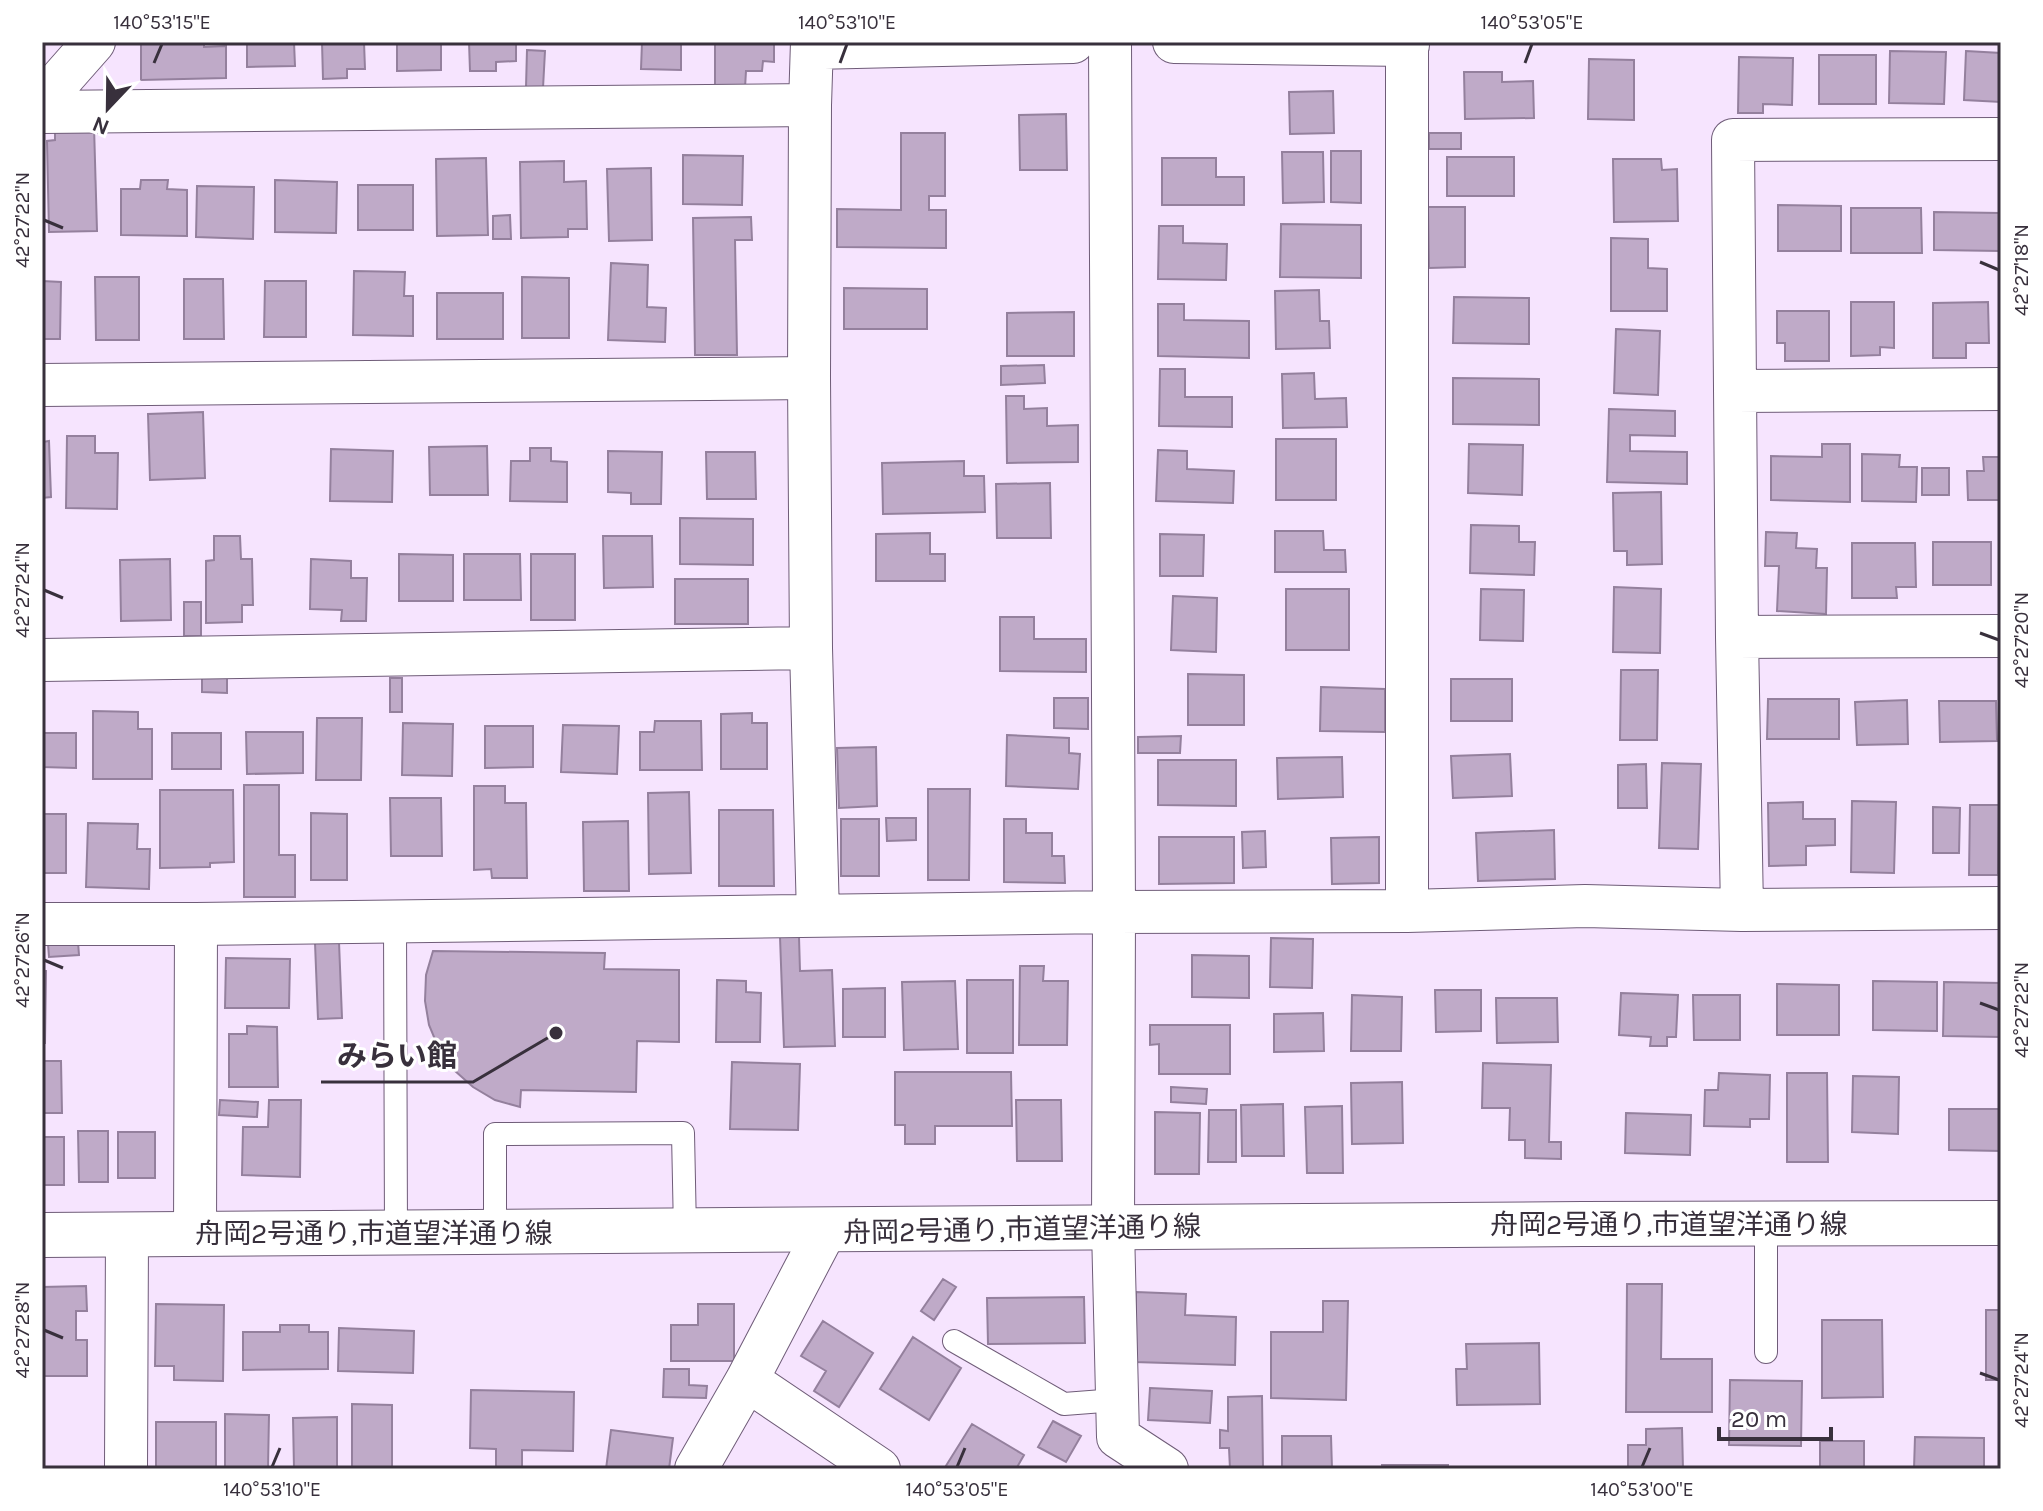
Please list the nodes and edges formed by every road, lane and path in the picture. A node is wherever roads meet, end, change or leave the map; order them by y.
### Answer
1 (94, 42) edge
2 (1073, 42) edge
3 (1110, 42) edge
4 (1174, 42) edge
5 (1408, 44) edge
6 (812, 45) edge
7 (42, 101) edge
8 (810, 105) junction
9 (42, 112) edge
10 (2001, 139) edge
11 (809, 378) junction
12 (42, 385) edge
13 (2001, 389) edge
14 (1736, 391) junction
15 (2001, 636) edge
16 (1737, 637) junction
17 (811, 648) junction
18 (42, 660) edge
19 (2001, 908) edge
20 (1742, 910) junction
21 (1407, 911) junction
22 (1114, 912) junction
23 (818, 916) junction
24 (395, 922) junction
25 (42, 924) edge
26 (196, 924) junction
27 (2001, 1223) edge
28 (1766, 1224) junction
29 (1113, 1228) junction
30 (685, 1231) junction
31 (825, 1231) junction
32 (495, 1232) junction
33 (396, 1233) junction
34 (195, 1234) junction
35 (42, 1235) edge
36 (127, 1235) junction
37 (954, 1341) dead end
38 (1766, 1352) dead end
39 (747, 1380) junction
40 (1116, 1400) junction
41 (126, 1469) edge
42 (696, 1469) edge
43 (879, 1469) edge
44 (1167, 1469) edge

1 - 7 street
2 - 6 street
3 - 22 street
4 - 5 street
5 - 21 street
6 - 8 street
8 - 9 street
8 - 11 street
10 - 14 street
11 - 12 street
11 - 17 street
13 - 14 street
14 - 16 street
15 - 16 street
16 - 20 street
17 - 18 street
17 - 23 street
19 - 20 street
20 - 21 street
21 - 22 street
22 - 23 street
22 - 29 street
23 - 24 street
24 - 26 street
24 - 33 lane
25 - 26 street
26 - 34 street
27 - 28 street, 舟岡2号通り,市道望洋通り線
28 - 29 street, 舟岡2号通り,市道望洋通り線
28 - 38 lane
29 - 31 street, 舟岡2号通り,市道望洋通り線
29 - 40 street
30 - 31 street, 舟岡2号通り,市道望洋通り線
30 - 32 street, 舟岡2号通り,市道望洋通り線
30 - 32 lane
31 - 39 street
32 - 33 street, 舟岡2号通り,市道望洋通り線
33 - 34 street, 舟岡2号通り,市道望洋通り線
34 - 36 street, 舟岡2号通り,市道望洋通り線
35 - 36 street, 舟岡2号通り,市道望洋通り線
36 - 41 street
37 - 40 lane
39 - 42 street
39 - 43 street
40 - 44 street

